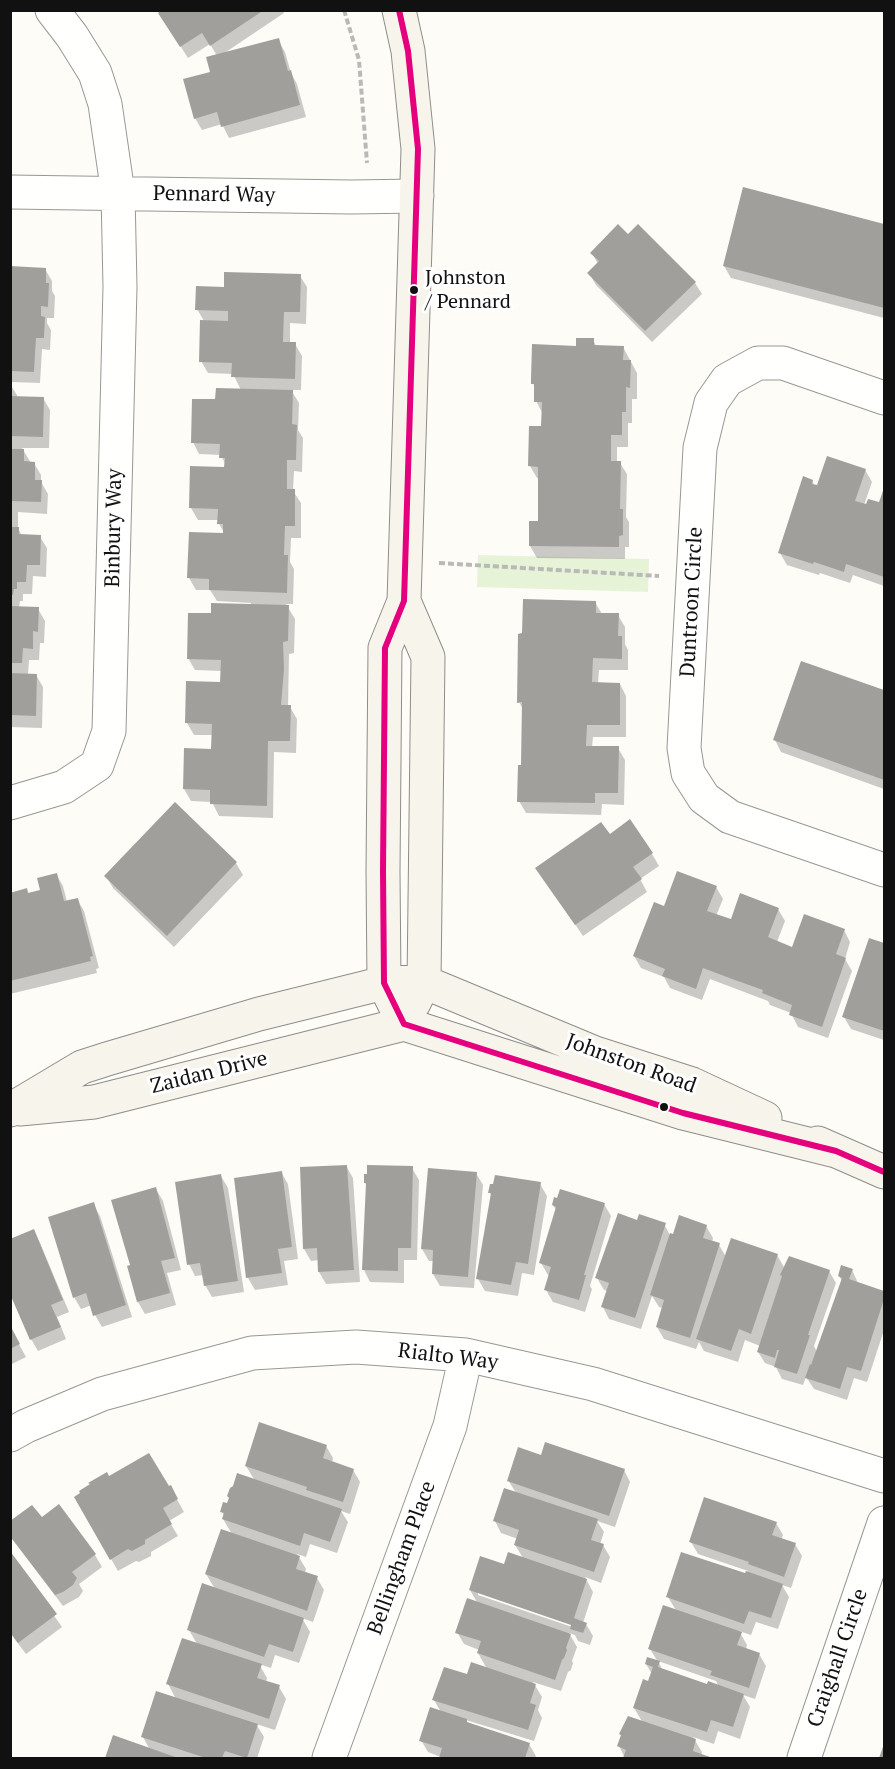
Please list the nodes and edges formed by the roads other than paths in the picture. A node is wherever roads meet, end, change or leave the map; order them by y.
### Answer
1 (52, 10) edge
2 (399, 10) edge
3 (10, 192) edge
4 (118, 193) junction
5 (417, 196) junction
6 (885, 398) edge
7 (404, 601) junction
8 (10, 803) edge
9 (885, 870) edge
10 (424, 982) junction
11 (384, 983) junction
12 (404, 1024) junction
13 (11, 1110) edge
14 (836, 1151) junction
15 (885, 1172) edge
16 (466, 1354) junction
17 (10, 1435) edge
18 (885, 1476) edge
19 (885, 1523) edge
20 (329, 1758) edge
21 (804, 1758) edge

1 - 4 street, Binbury Way
2 - 5 street
3 - 4 street, Pennard Way
4 - 5 street, Pennard Way
4 - 8 street, Binbury Way
5 - 7 street
6 - 9 street, Duntroon Circle
7 - 10 street
7 - 11 street
10 - 11 street, Johnston Road
10 - 12 street
10 - 14 street, Johnston Road
11 - 12 street
11 - 13 street, Zaidan Drive
12 - 13 street, Zaidan Drive
12 - 14 street, Johnston Road
14 - 15 street, Johnston Road
16 - 17 street, Rialto Way
16 - 18 street, Rialto Way
16 - 20 street, Bellingham Place
19 - 21 street, Craighall Circle

